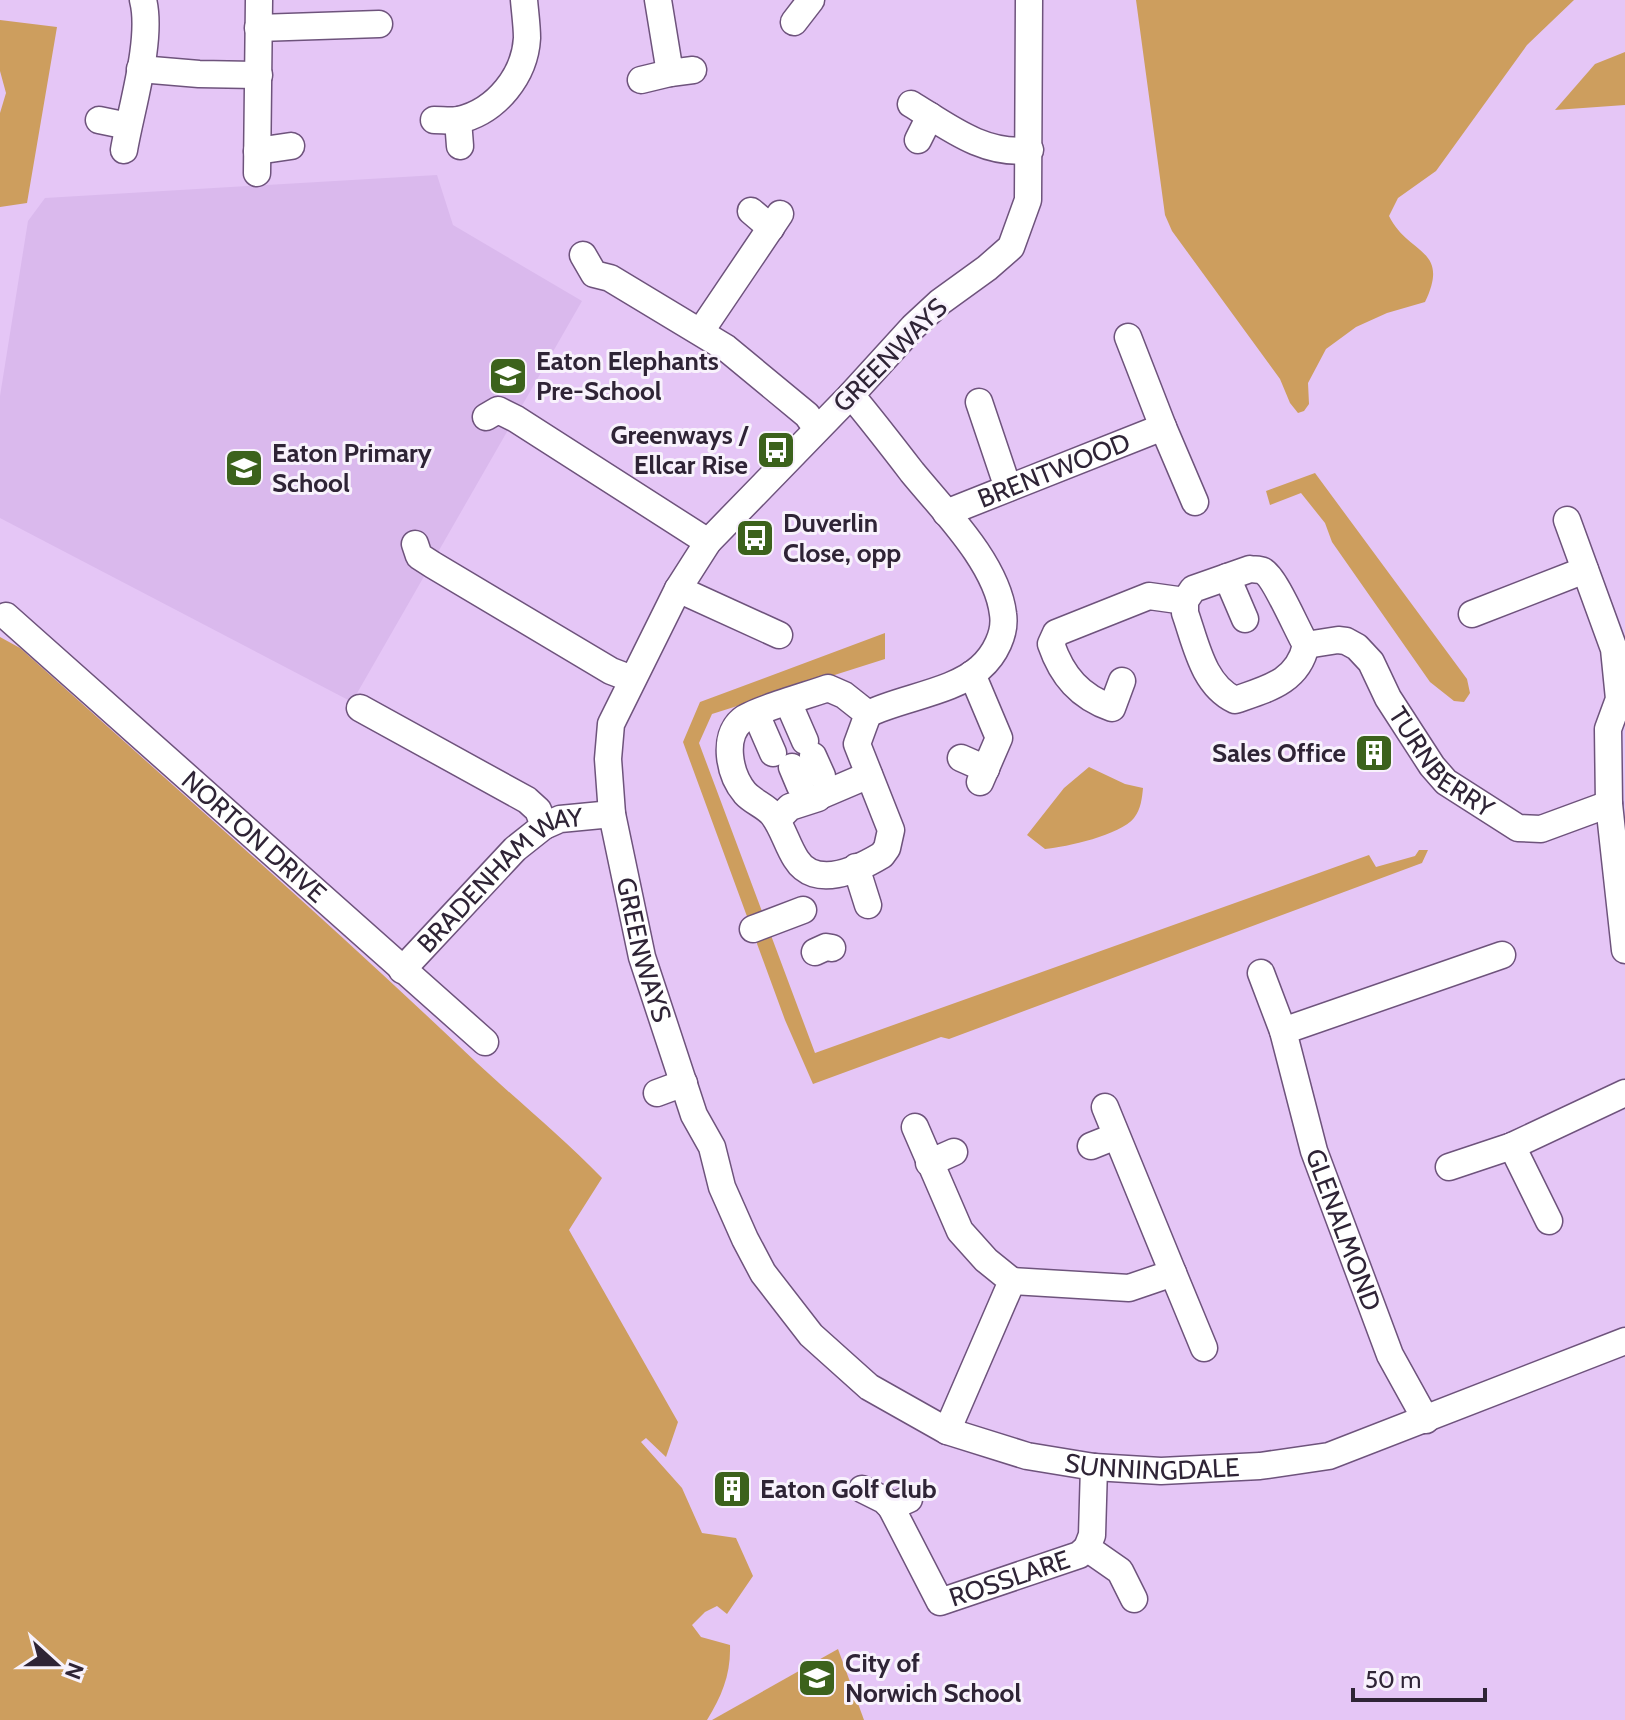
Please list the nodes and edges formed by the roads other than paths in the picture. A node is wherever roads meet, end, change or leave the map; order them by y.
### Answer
1 (143, 0) edge
2 (259, 0) edge
3 (524, 0) edge
4 (658, 0) edge
5 (1029, 0) edge
6 (364, 17) dead end
7 (258, 28) junction
8 (140, 69) junction
9 (259, 75) junction
10 (641, 80) dead end
11 (99, 120) dead end
12 (451, 129) dead end
13 (918, 140) dead end
14 (291, 146) dead end
15 (1030, 150) junction
16 (767, 218) dead end
17 (587, 270) dead end
18 (701, 331) junction
19 (1128, 337) dead end
20 (851, 395) junction
21 (979, 402) dead end
22 (486, 417) dead end
23 (1163, 427) junction
24 (817, 429) junction
25 (1008, 488) junction
26 (1195, 502) dead end
27 (946, 513) junction
28 (1567, 520) dead end
29 (708, 542) junction
30 (415, 544) dead end
31 (1585, 570) junction
32 (1227, 577) junction
33 (678, 589) junction
34 (1485, 600) dead end
35 (1185, 601) junction
36 (1245, 619) dead end
37 (23, 620) dead end
38 (769, 623) dead end
39 (1306, 645) junction
40 (972, 674) junction
41 (632, 679) junction
42 (1122, 681) dead end
43 (788, 702) junction
44 (756, 714) junction
45 (868, 714) junction
46 (369, 720) dead end
47 (961, 758) dead end
48 (869, 775) junction
49 (809, 779) junction
50 (1609, 804) junction
51 (612, 814) junction
52 (777, 820) junction
53 (544, 826) junction
54 (856, 867) junction
55 (868, 905) dead end
56 (803, 910) dead end
57 (753, 929) dead end
58 (1625, 950) edge
59 (1502, 955) dead end
60 (402, 970) junction
61 (1261, 973) dead end
62 (1283, 1031) junction
63 (485, 1042) dead end
64 (684, 1083) junction
65 (657, 1093) dead end
66 (1625, 1093) edge
67 (1105, 1107) dead end
68 (915, 1127) dead end
69 (1512, 1146) junction
70 (954, 1152) dead end
71 (929, 1163) junction
72 (1449, 1167) dead end
73 (722, 1187) joint
74 (1549, 1221) dead end
75 (1173, 1273) junction
76 (1012, 1281) junction
77 (1625, 1341) edge
78 (1204, 1348) dead end
79 (1426, 1420) junction
80 (947, 1431) junction
81 (1094, 1467) junction
82 (862, 1489) dead end
83 (1087, 1548) junction
84 (1134, 1599) dead end

1 - 8 street
2 - 7 street
3 - 12 street
4 - 10 street
5 - 15 street, GREENWAYS
6 - 7 street
7 - 9 street
8 - 9 street
8 - 11 street
9 - 14 street
13 - 15 street
15 - 20 street, GREENWAYS
16 - 18 street
17 - 18 street
18 - 24 street
19 - 23 street, BRENTWOOD
20 - 24 street, GREENWAYS
20 - 27 street, BRENTWOOD
21 - 25 street
22 - 29 street
23 - 25 street, BRENTWOOD
23 - 26 street, BRENTWOOD
24 - 29 street, GREENWAYS
25 - 27 street, BRENTWOOD
27 - 40 street, BRENTWOOD
28 - 31 street
29 - 33 street, GREENWAYS
30 - 41 street
31 - 34 street
31 - 50 street
32 - 35 street
32 - 36 street
32 - 39 street
33 - 38 street
33 - 41 street, GREENWAYS
35 - 39 street
35 - 42 street
37 - 60 street, NORTON DRIVE
39 - 50 street, TURNBERRY
40 - 45 street, BRENTWOOD
40 - 47 street
41 - 51 street, GREENWAYS
43 - 44 street
43 - 45 street
43 - 49 street
44 - 49 street
44 - 52 street
45 - 48 street
46 - 53 street
48 - 49 street
48 - 54 street
49 - 52 street
50 - 58 street
51 - 53 street, BRADENHAM WAY
51 - 64 street, GREENWAYS
52 - 54 street
53 - 60 street, BRADENHAM WAY
54 - 55 street
56 - 57 street
59 - 62 street
60 - 63 street, NORTON DRIVE
61 - 62 street, GLENALMOND
62 - 79 street, GLENALMOND
64 - 65 street
64 - 73 street, GREENWAYS
66 - 69 street
67 - 75 street
68 - 71 street
69 - 72 street
69 - 74 street
70 - 71 street
71 - 76 street
73 - 80 street, SUNNINGDALE
75 - 76 street
75 - 78 street
76 - 80 street
77 - 79 street, SUNNINGDALE
79 - 81 street, SUNNINGDALE
80 - 81 street, SUNNINGDALE
81 - 83 street, ROSSLARE
82 - 83 street, ROSSLARE
83 - 84 street, ROSSLARE

